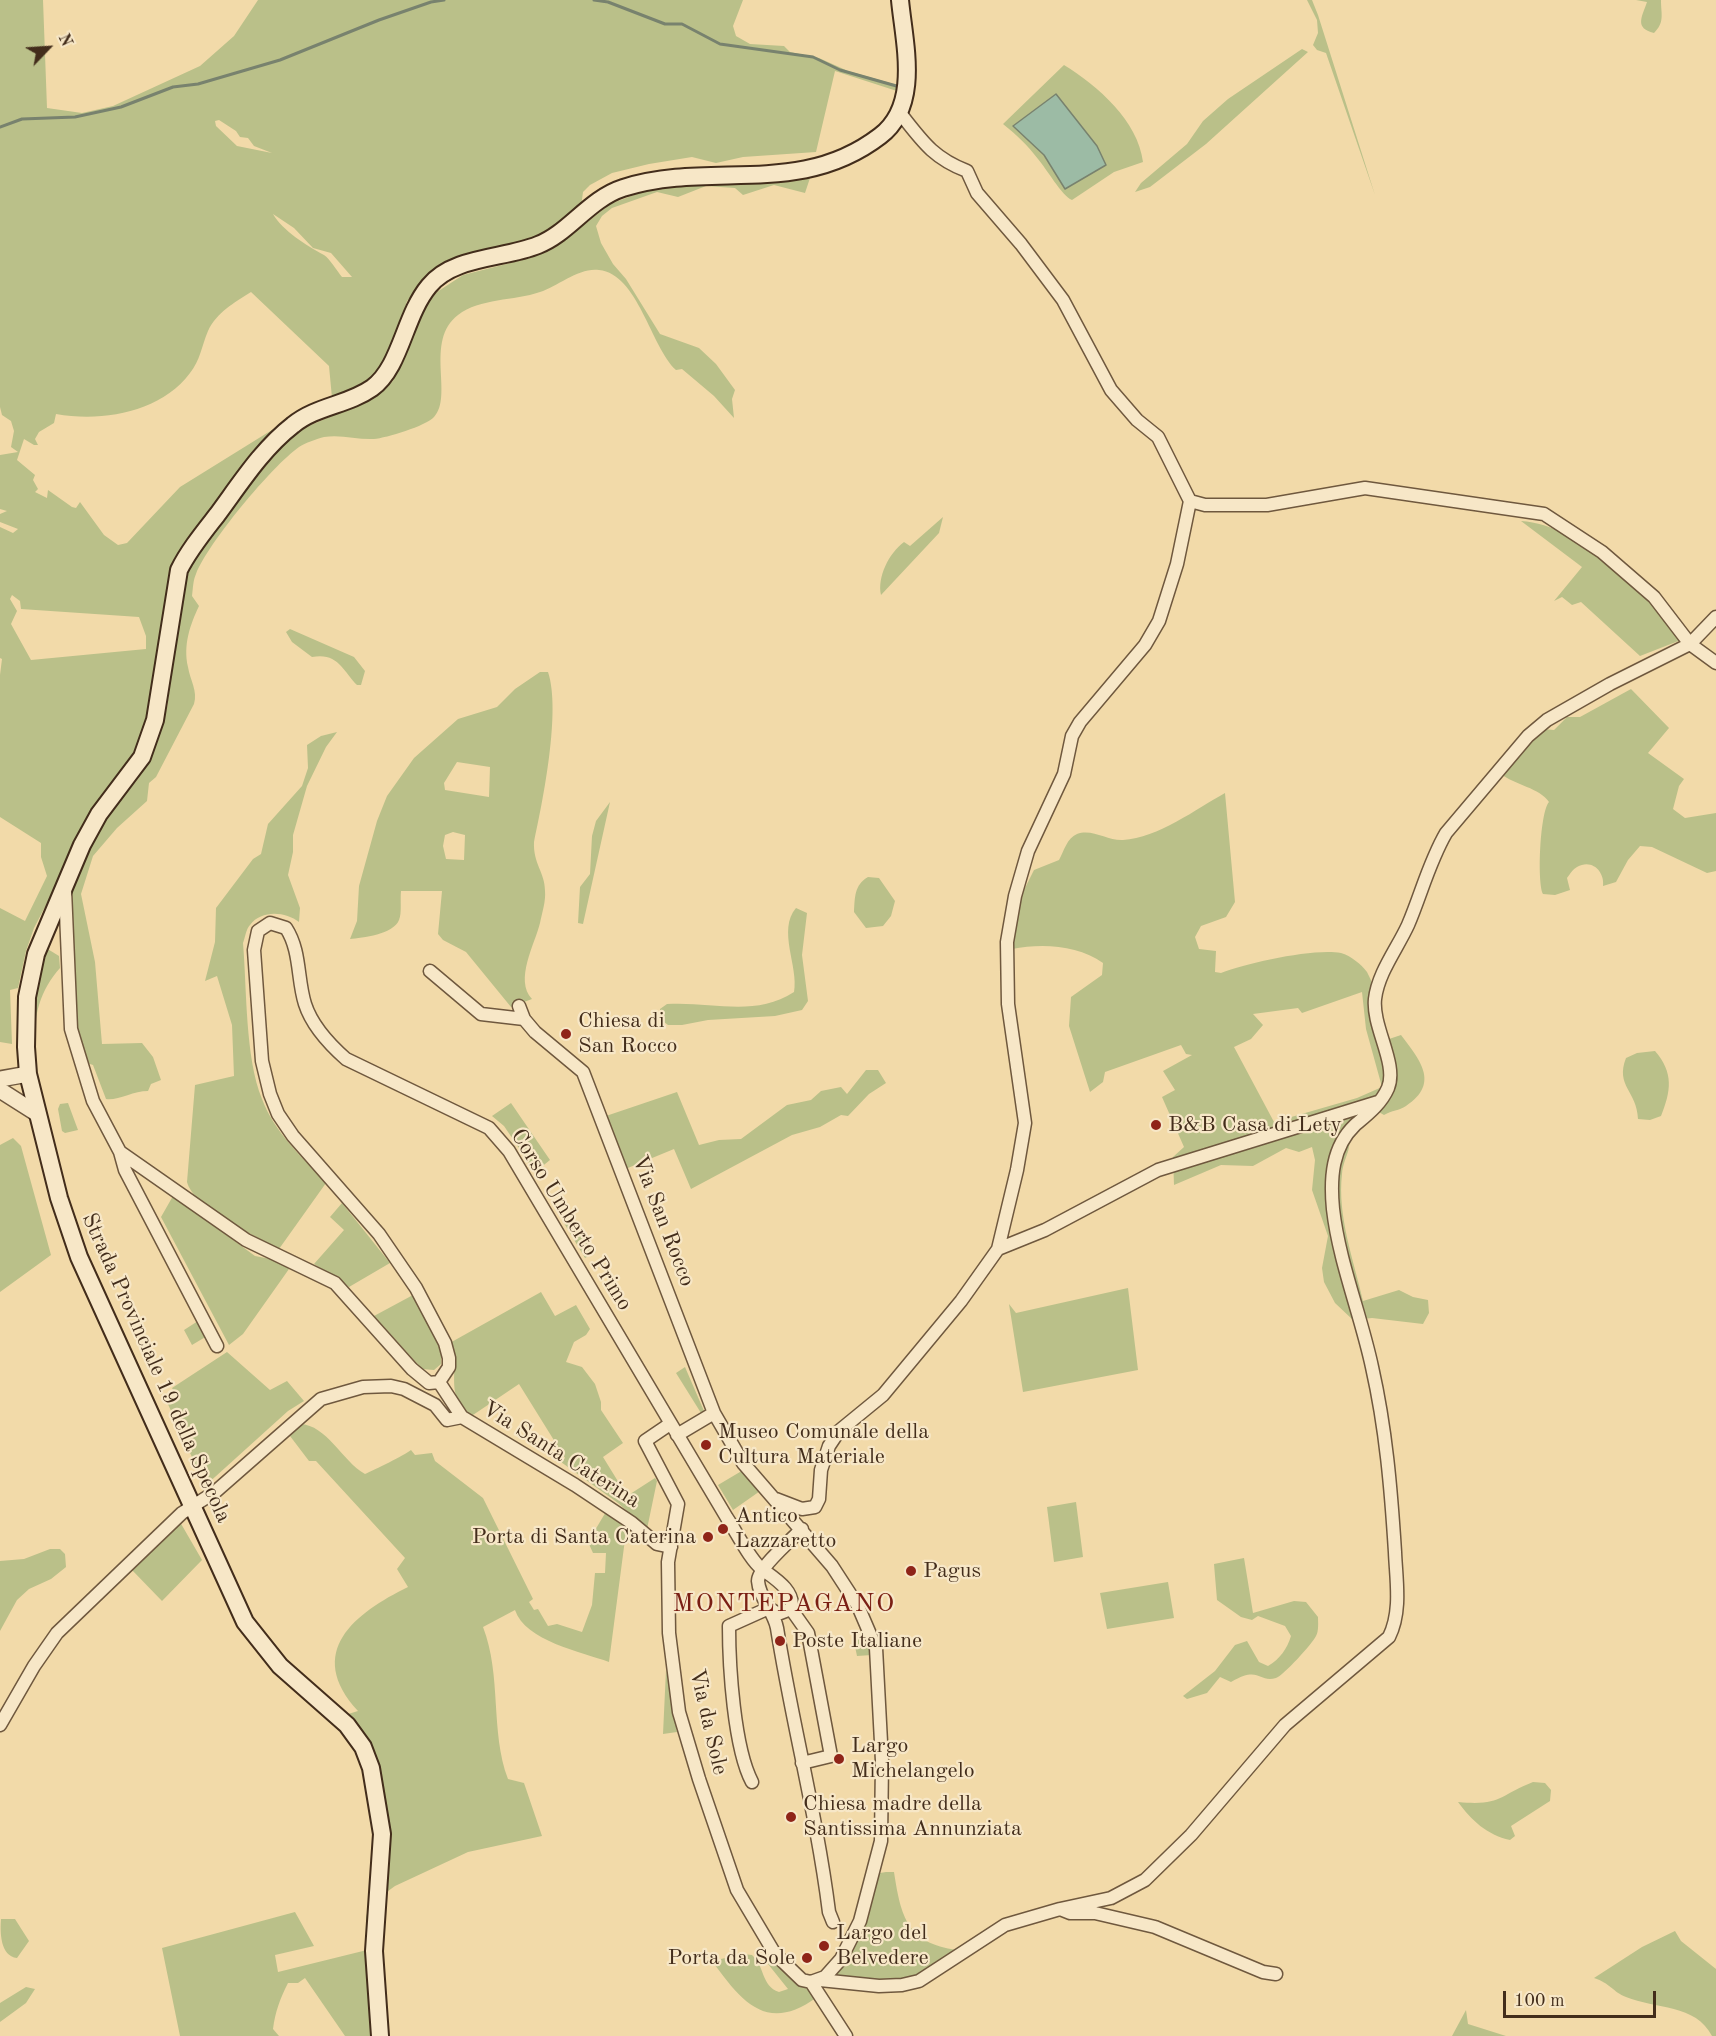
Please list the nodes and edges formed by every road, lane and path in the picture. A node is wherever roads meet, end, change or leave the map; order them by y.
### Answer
1 (900, 0) edge
2 (900, 113) junction
3 (1190, 501) junction
4 (1716, 617) edge
5 (1690, 644) junction
6 (1716, 663) edge
7 (64, 886) junction
8 (46, 929) junction
9 (67, 955) junction
10 (430, 972) dead end
11 (519, 1006) dead end
12 (524, 1019) junction
13 (28, 1074) junction
14 (0, 1078) edge
15 (0, 1090) edge
16 (1379, 1101) junction
17 (36, 1113) junction
18 (120, 1152) junction
19 (998, 1250) junction
20 (217, 1346) dead end
21 (439, 1382) junction
22 (714, 1413) junction
23 (462, 1417) junction
24 (674, 1430) junction
25 (776, 1499) junction
26 (193, 1507) junction
27 (802, 1529) junction
28 (671, 1547) junction
29 (762, 1569) junction
30 (768, 1608) junction
31 (791, 1610) junction
32 (0, 1725) edge
33 (802, 1763) junction
34 (752, 1782) dead end
35 (1060, 1909) junction
36 (833, 1922) dead end
37 (1276, 1974) dead end
38 (815, 1981) junction
39 (380, 2036) edge
40 (846, 2036) edge

1 - 2 main road, Strada Provinciale 19 della Specola
2 - 3 street
2 - 7 main road, Strada Provinciale 19 della Specola
3 - 5 street
3 - 19 street
4 - 5 street
5 - 6 street
5 - 16 street
7 - 8 main road, Strada Provinciale 19 della Specola
7 - 9 street
8 - 9 street
8 - 13 main road, Strada Provinciale 19 della Specola
9 - 18 street
10 - 12 street
11 - 12 street, Via San Rocco
12 - 22 street, Via San Rocco
13 - 14 street
13 - 17 main road, Strada Provinciale 19 della Specola
15 - 17 street
16 - 19 street
16 - 35 street
17 - 26 main road, Strada Provinciale 19 della Specola
18 - 20 street
18 - 21 street
19 - 25 street
21 - 23 street, Via Santa Caterina
21 - 24 street, Corso Umberto Primo
22 - 24 street
22 - 25 street, Via San Rocco
23 - 26 street
23 - 28 street, Via Santa Caterina
24 - 28 street, Via da Sole
24 - 29 street, Corso Umberto Primo
25 - 27 street, Via San Rocco
26 - 32 street
26 - 39 main road, Strada Provinciale 19 della Specola
27 - 29 street
27 - 38 street, Via San Rocco
28 - 38 street, Via da Sole
29 - 30 street
29 - 31 street, Corso Umberto Primo
30 - 31 street
30 - 33 street
30 - 34 street
31 - 33 street, Corso Umberto Primo
33 - 36 street
35 - 37 street
35 - 38 street
38 - 40 street

